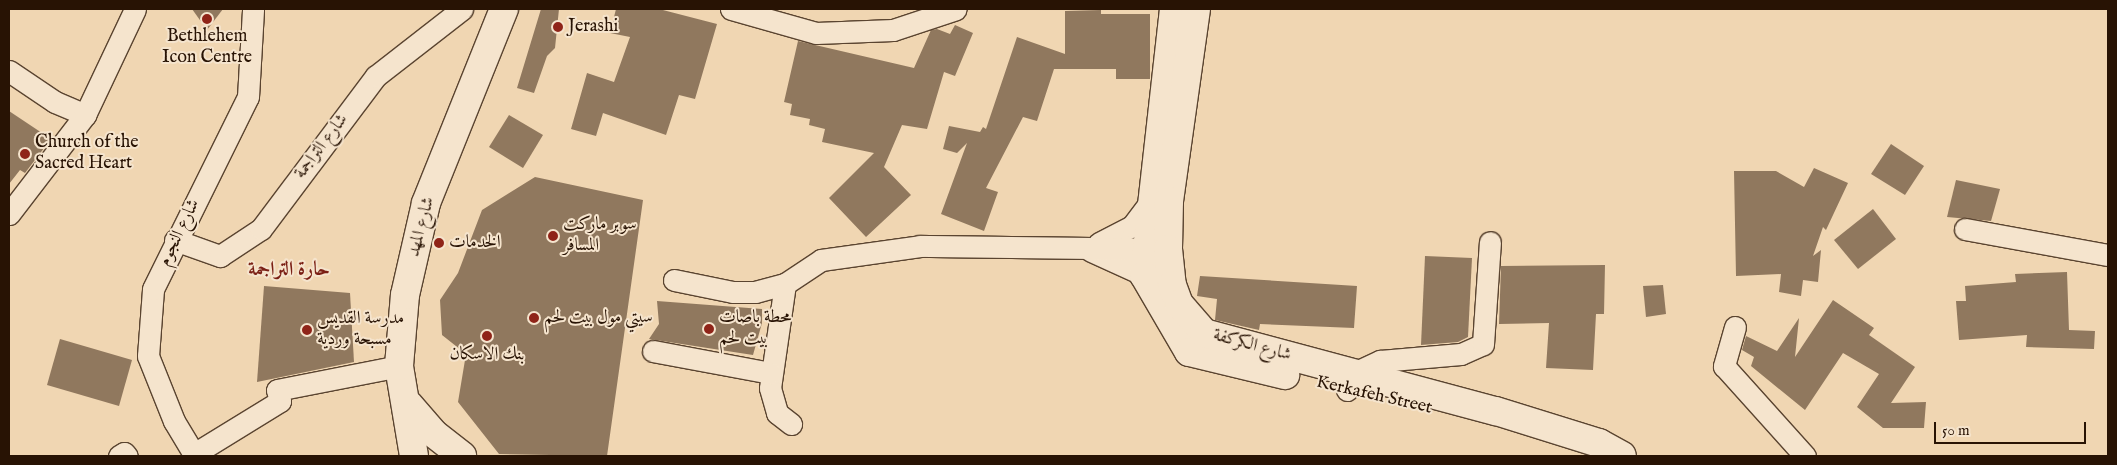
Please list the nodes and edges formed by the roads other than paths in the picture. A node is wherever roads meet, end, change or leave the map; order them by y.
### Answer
1 (136, 9) edge
2 (253, 9) edge
3 (462, 9) edge
4 (504, 9) edge
5 (731, 9) edge
6 (956, 9) edge
7 (1174, 9) edge
8 (1196, 9) edge
9 (9, 71) edge
10 (85, 115) junction
11 (1151, 201) junction
12 (9, 214) edge
13 (1965, 230) dead end
14 (175, 240) junction
15 (1490, 242) dead end
16 (1081, 247) junction
17 (1157, 248) junction
18 (2108, 255) edge
19 (1144, 275) junction
20 (674, 280) dead end
21 (785, 284) junction
22 (1735, 327) dead end
23 (653, 351) dead end
24 (399, 366) junction
25 (771, 373) junction
26 (1351, 381) junction
27 (409, 405) junction
28 (791, 424) dead end
29 (195, 455) edge
30 (118, 456) edge
31 (127, 456) edge
32 (414, 456) edge
33 (462, 456) edge
34 (1583, 456) edge
35 (1622, 456) edge
36 (1805, 456) edge

1 - 10 street
2 - 14 street, شارع النجوم
3 - 14 street, شارع التراجمة
4 - 24 street, شارع المهد
5 - 6 street
7 - 11 street
8 - 17 street, شارع الكركفة
9 - 10 street
10 - 12 street
11 - 16 street
11 - 17 street
13 - 18 street
14 - 29 street, شارع النجوم
15 - 26 street
16 - 17 street
16 - 19 street
16 - 21 street
17 - 19 street
17 - 26 street, شارع الكركفة
19 - 26 street, Kerkafeh Street
20 - 21 street
21 - 25 street
22 - 36 street
23 - 25 street
24 - 27 street, شارع المهد
24 - 29 street
25 - 28 street
26 - 34 street, Kerkafeh Street
26 - 35 street, شارع الكركفة
27 - 32 street, شارع المهد
27 - 33 street
30 - 31 street

